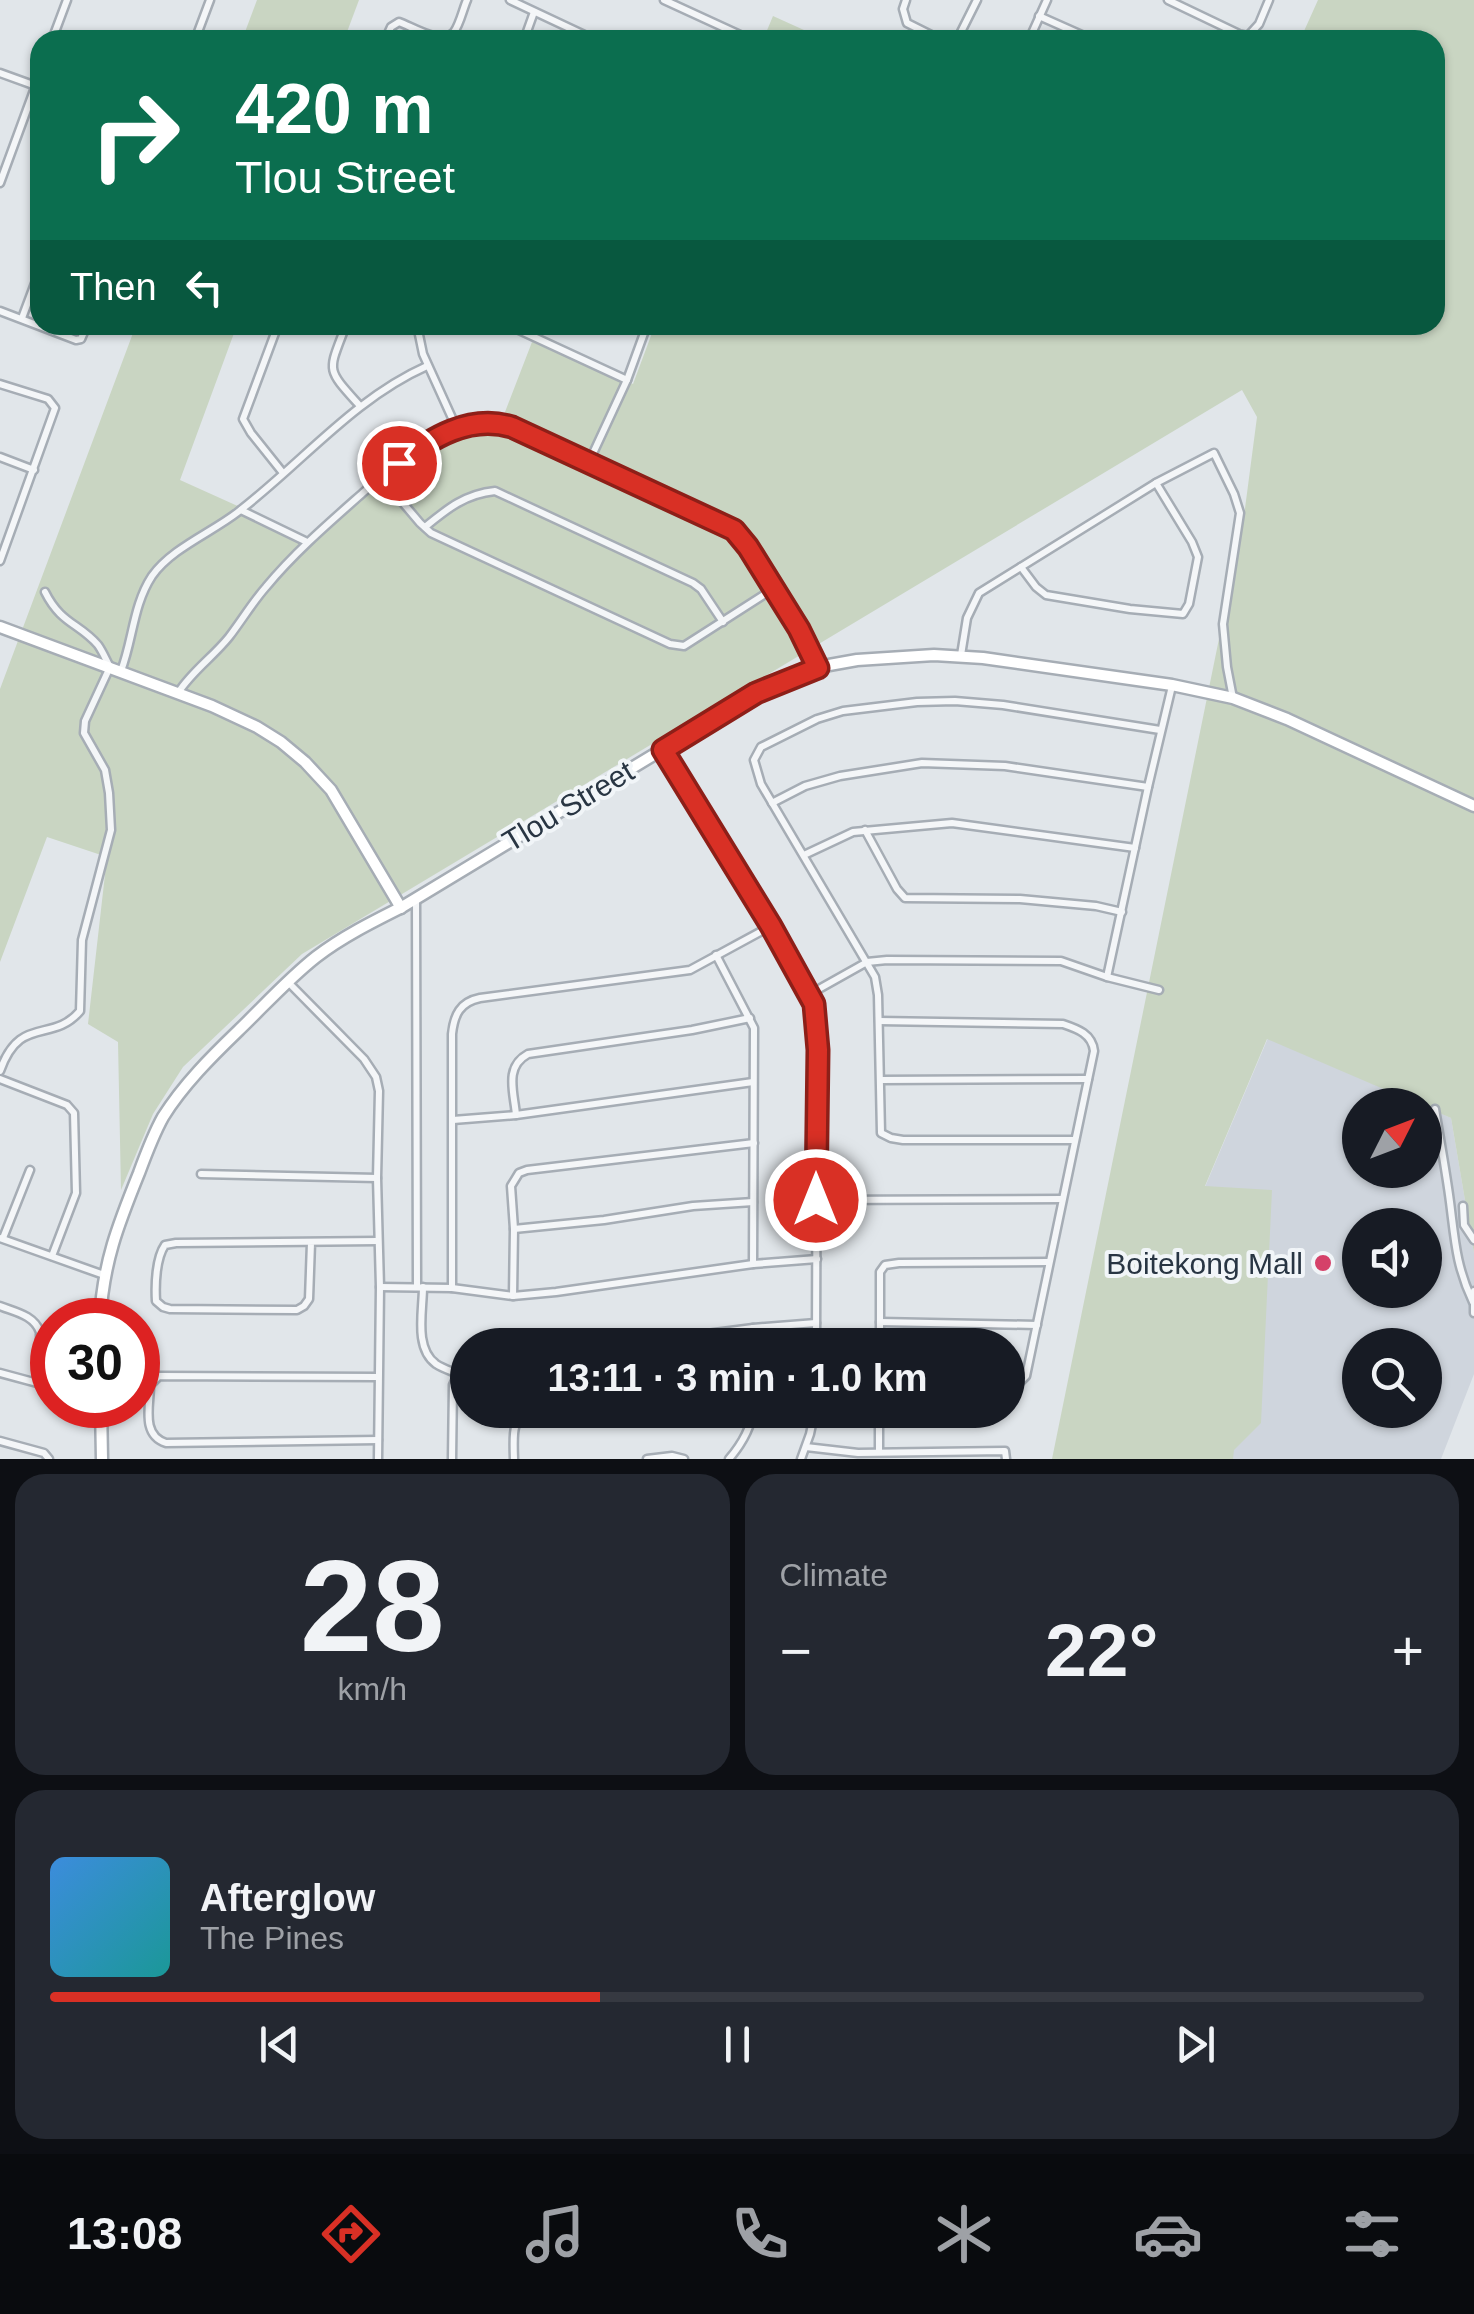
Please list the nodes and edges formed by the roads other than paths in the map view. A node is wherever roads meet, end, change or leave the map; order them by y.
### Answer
1 (67, 0) edge
2 (210, 0) edge
3 (467, 0) edge
4 (510, 0) edge
5 (664, 0) edge
6 (906, 0) edge
7 (977, 0) edge
8 (1047, 0) edge
9 (1168, 0) edge
10 (1198, 0) edge
11 (1269, 0) edge
12 (534, 12) junction
13 (1192, 12) junction
14 (1039, 16) junction
15 (58, 30) edge
16 (199, 30) edge
17 (390, 30) edge
18 (420, 30) edge
19 (455, 30) edge
20 (528, 30) edge
21 (573, 30) edge
22 (729, 30) edge
23 (921, 30) edge
24 (962, 30) edge
25 (1033, 30) edge
26 (1070, 30) edge
27 (1231, 30) edge
28 (1254, 30) edge
29 (0, 73) edge
30 (30, 84) edge
31 (30, 102) edge
32 (0, 182) edge
33 (30, 297) edge
34 (0, 310) edge
35 (22, 318) junction
36 (30, 321) edge
37 (274, 335) edge
38 (343, 335) edge
39 (418, 335) edge
40 (540, 335) edge
41 (643, 335) edge
42 (427, 366) junction
43 (627, 380) junction
44 (0, 384) edge
45 (360, 406) junction
46 (457, 428) junction
47 (0, 457) edge
48 (589, 462) junction
49 (34, 470) junction
50 (282, 473) junction
51 (381, 478) junction
52 (1156, 483) junction
53 (240, 510) junction
54 (425, 527) junction
55 (307, 542) junction
56 (0, 561) edge
57 (1021, 567) junction
58 (773, 589) junction
59 (46, 592) dead end
60 (723, 622) junction
61 (0, 627) edge
62 (961, 655) junction
63 (818, 668) junction
64 (116, 670) junction
65 (1172, 685) junction
66 (178, 693) junction
67 (1233, 698) junction
68 (1160, 730) junction
69 (663, 750) junction
70 (1148, 786) junction
71 (772, 803) junction
72 (1474, 806) edge
73 (864, 830) junction
74 (1135, 848) junction
75 (804, 855) junction
76 (416, 899) junction
77 (401, 908) junction
78 (1122, 912) junction
79 (771, 926) junction
80 (716, 954) junction
81 (867, 962) junction
82 (1107, 977) junction
83 (288, 982) junction
84 (1159, 990) dead end
85 (810, 994) junction
86 (750, 1018) junction
87 (879, 1021) junction
88 (0, 1075) edge
89 (1088, 1079) junction
90 (881, 1080) junction
91 (754, 1082) junction
92 (516, 1115) junction
93 (453, 1120) junction
94 (1075, 1140) junction
95 (754, 1143) junction
96 (1442, 1156) edge
97 (30, 1170) dead end
98 (202, 1174) dead end
99 (376, 1178) junction
100 (1062, 1199) junction
101 (816, 1200) junction
102 (753, 1202) junction
103 (1463, 1206) dead end
104 (514, 1230) junction
105 (1453, 1231) junction
106 (1468, 1231) junction
107 (2, 1238) edge
108 (1474, 1240) edge
109 (378, 1241) junction
110 (310, 1243) junction
111 (52, 1256) junction
112 (817, 1259) junction
113 (1048, 1262) junction
114 (753, 1264) junction
115 (104, 1275) junction
116 (420, 1287) junction
117 (380, 1288) junction
118 (452, 1288) junction
119 (1474, 1291) edge
120 (513, 1296) junction
121 (102, 1298) edge
122 (1473, 1302) edge
123 (0, 1306) edge
124 (1474, 1313) edge
125 (30, 1317) edge
126 (880, 1322) junction
127 (816, 1323) junction
128 (1036, 1324) junction
129 (753, 1328) edge
130 (816, 1328) edge
131 (880, 1328) edge
132 (450, 1370) edge
133 (0, 1373) edge
134 (378, 1377) junction
135 (1025, 1377) edge
136 (30, 1382) edge
137 (101, 1428) edge
138 (451, 1428) edge
139 (514, 1428) edge
140 (748, 1428) edge
141 (811, 1428) edge
142 (879, 1428) edge
143 (378, 1440) junction
144 (0, 1441) edge
145 (806, 1447) junction
146 (879, 1451) junction
147 (49, 1459) edge
148 (102, 1459) edge
149 (378, 1459) edge
150 (452, 1459) edge
151 (514, 1459) edge
152 (647, 1459) edge
153 (684, 1459) edge
154 (729, 1459) edge
155 (801, 1459) edge
156 (1006, 1459) edge

1 - 15 street
2 - 16 street
3 - 19 street
4 - 12 street
5 - 22 street
6 - 23 street
7 - 24 street
8 - 14 street
9 - 13 street
10 - 13 street
11 - 28 street
12 - 20 street
12 - 21 street
13 - 27 street
14 - 25 street
14 - 26 street
17 - 18 street
29 - 30 street
31 - 32 street
33 - 35 street
34 - 35 street
35 - 36 street
37 - 50 street
38 - 45 street
39 - 42 street
40 - 43 street
41 - 43 street
42 - 45 street
42 - 46 street
43 - 48 street
44 - 49 street
45 - 50 street
46 - 48 street
46 - 51 street
47 - 49 street
48 - 58 street
49 - 56 street
50 - 53 street
51 - 54 street
51 - 55 street
52 - 57 street
52 - 57 street
52 - 67 street
53 - 55 street
53 - 64 street
54 - 60 street
54 - 60 street
55 - 66 street
57 - 62 street
58 - 60 street
58 - 63 street
59 - 64 street
61 - 64 street
62 - 63 street, Tlou Street
62 - 65 street, Tlou Street
63 - 69 street, Tlou Street
64 - 66 street
64 - 88 street
65 - 67 street, Tlou Street
65 - 68 street
66 - 77 street
67 - 72 street, Tlou Street
68 - 70 street
68 - 71 street
69 - 76 street, Tlou Street
69 - 79 street
70 - 71 street
70 - 74 street
71 - 75 street
73 - 74 street
73 - 75 street
73 - 78 street
74 - 78 street
75 - 81 street
76 - 77 street, Tlou Street
76 - 116 street
77 - 83 street, Tlou Street
78 - 82 street
79 - 80 street
79 - 85 street
80 - 86 street
80 - 93 street
81 - 82 street
81 - 85 street
81 - 87 street
82 - 84 street
83 - 99 street
83 - 115 street, Tlou Street
85 - 101 street
86 - 91 street
86 - 92 street
87 - 89 street
87 - 90 street
88 - 111 street
89 - 90 street
89 - 94 street
90 - 94 street
91 - 92 street
91 - 95 street
92 - 93 street
93 - 118 street
94 - 100 street
95 - 102 street
95 - 104 street
96 - 105 street
97 - 107 street
98 - 99 street
99 - 109 street
100 - 101 street
100 - 113 street
101 - 112 street
102 - 104 street
102 - 114 street
103 - 106 street
104 - 120 street
105 - 106 street
105 - 122 street
106 - 108 street
107 - 111 street
109 - 110 street
109 - 117 street
110 - 110 street
111 - 115 street
112 - 114 street
112 - 127 street
113 - 126 street
113 - 128 street
114 - 120 street
115 - 121 street, Tlou Street
116 - 117 street
116 - 118 street
116 - 132 street
117 - 134 street
118 - 120 street
119 - 122 street
122 - 124 street
123 - 125 street
126 - 128 street
126 - 131 street
127 - 129 street
127 - 130 street
128 - 135 street
133 - 136 street
134 - 143 street
134 - 143 street
137 - 148 street
138 - 150 street
139 - 151 street
140 - 154 street
141 - 145 street
142 - 146 street
143 - 149 street
144 - 147 street
145 - 146 street
145 - 155 street
146 - 156 street
152 - 153 street

